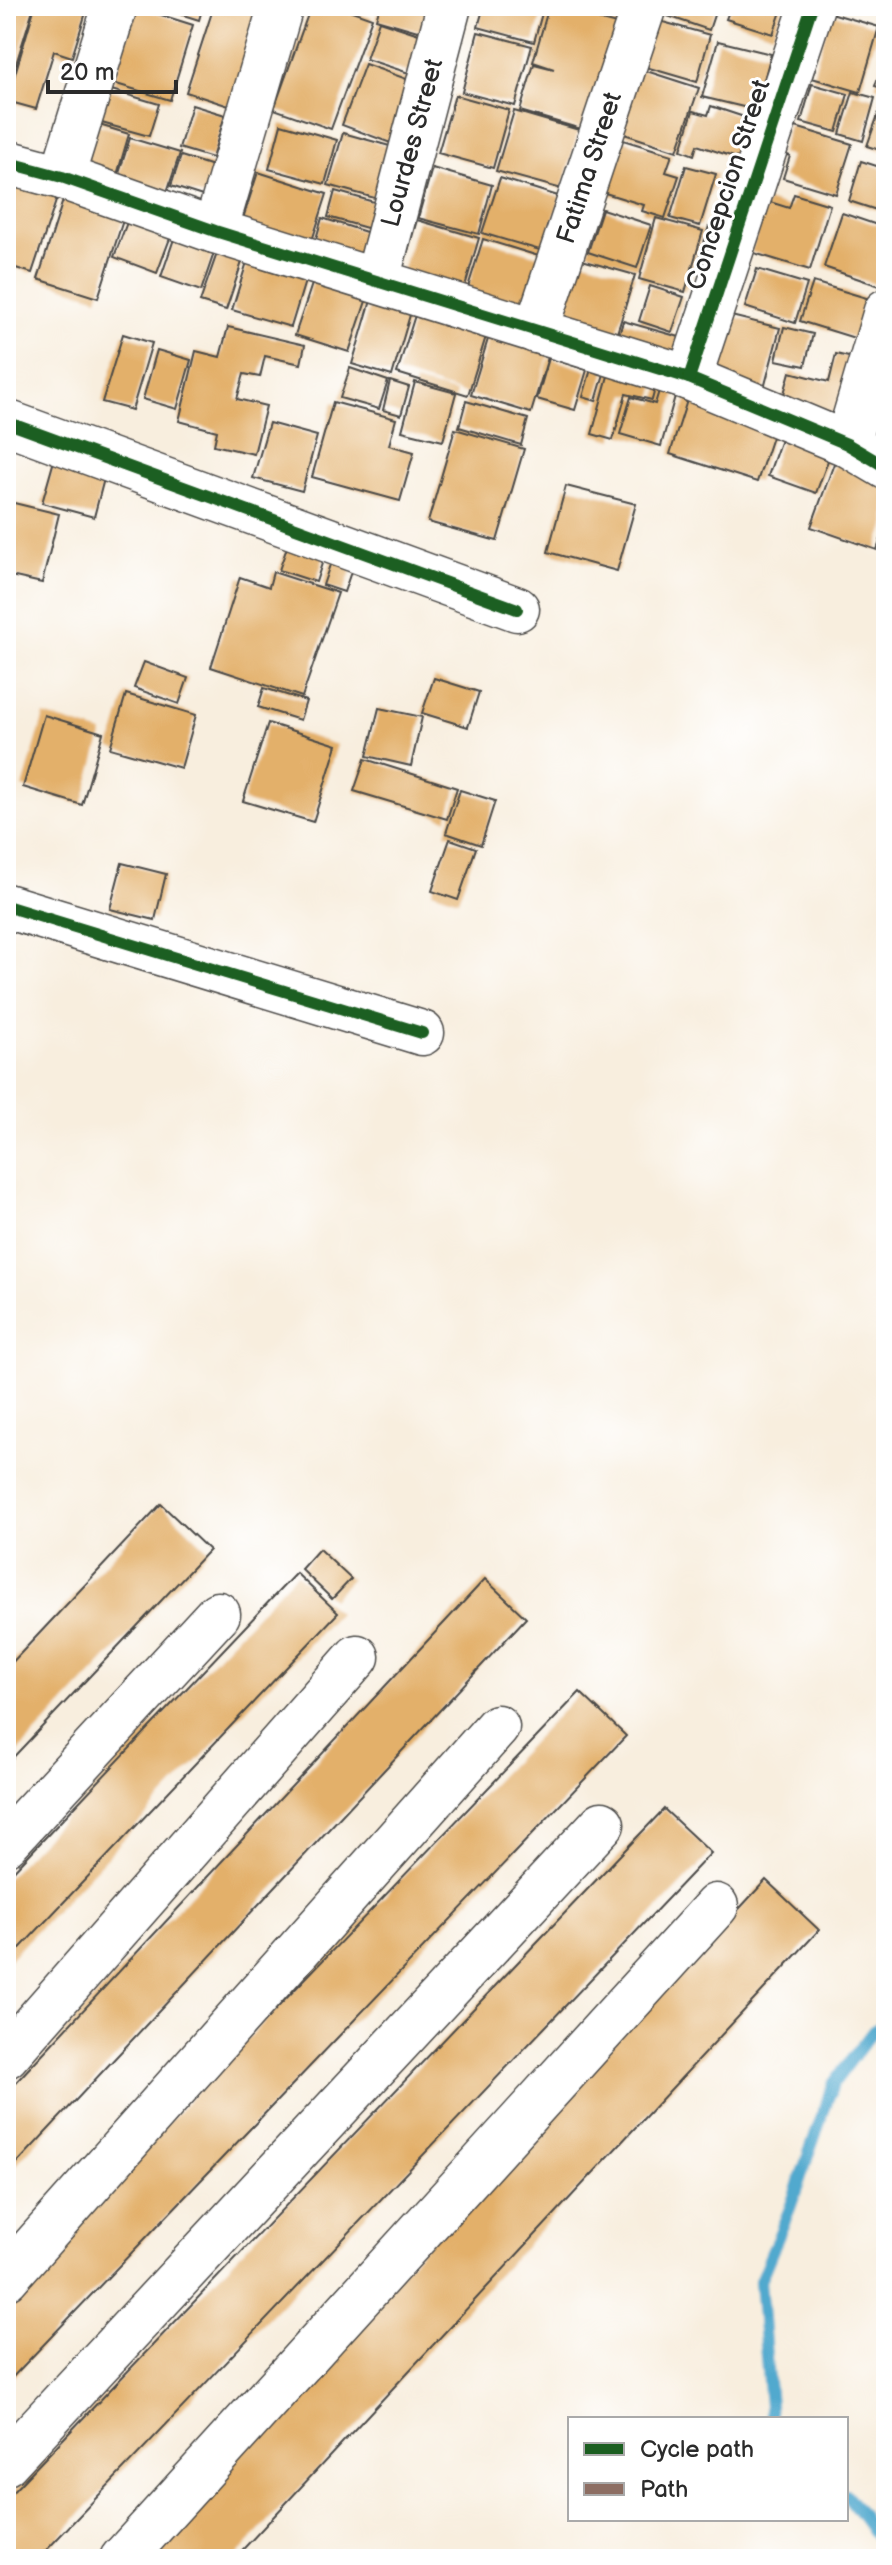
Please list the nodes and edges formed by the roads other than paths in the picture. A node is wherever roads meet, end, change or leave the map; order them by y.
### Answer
1 (115, 6) edge
2 (281, 6) edge
3 (449, 6) edge
4 (644, 6) edge
5 (812, 6) edge
6 (6, 162) edge
7 (62, 177) junction
8 (215, 231) junction
9 (377, 280) junction
10 (886, 311) edge
11 (536, 331) junction
12 (689, 378) junction
13 (6, 422) edge
14 (847, 444) junction
15 (886, 467) edge
16 (517, 609) dead end
17 (6, 906) edge
18 (422, 1033) dead end
19 (218, 1614) dead end
20 (357, 1657) dead end
21 (497, 1727) dead end
22 (602, 1824) dead end
23 (6, 1843) edge
24 (716, 1906) dead end
25 (6, 2056) edge
26 (6, 2278) edge
27 (6, 2463) edge
28 (122, 2559) edge

1 - 7 street
2 - 8 street
3 - 9 street, Lourdes Street
4 - 11 street, Fatima Street
5 - 12 street, Concepcion Street
6 - 7 street
7 - 8 street
8 - 9 street
9 - 11 street
10 - 14 street
11 - 12 street
12 - 14 street
13 - 16 street
14 - 15 street
17 - 18 street
19 - 23 street
20 - 25 street
21 - 26 street
22 - 27 street
24 - 28 street

